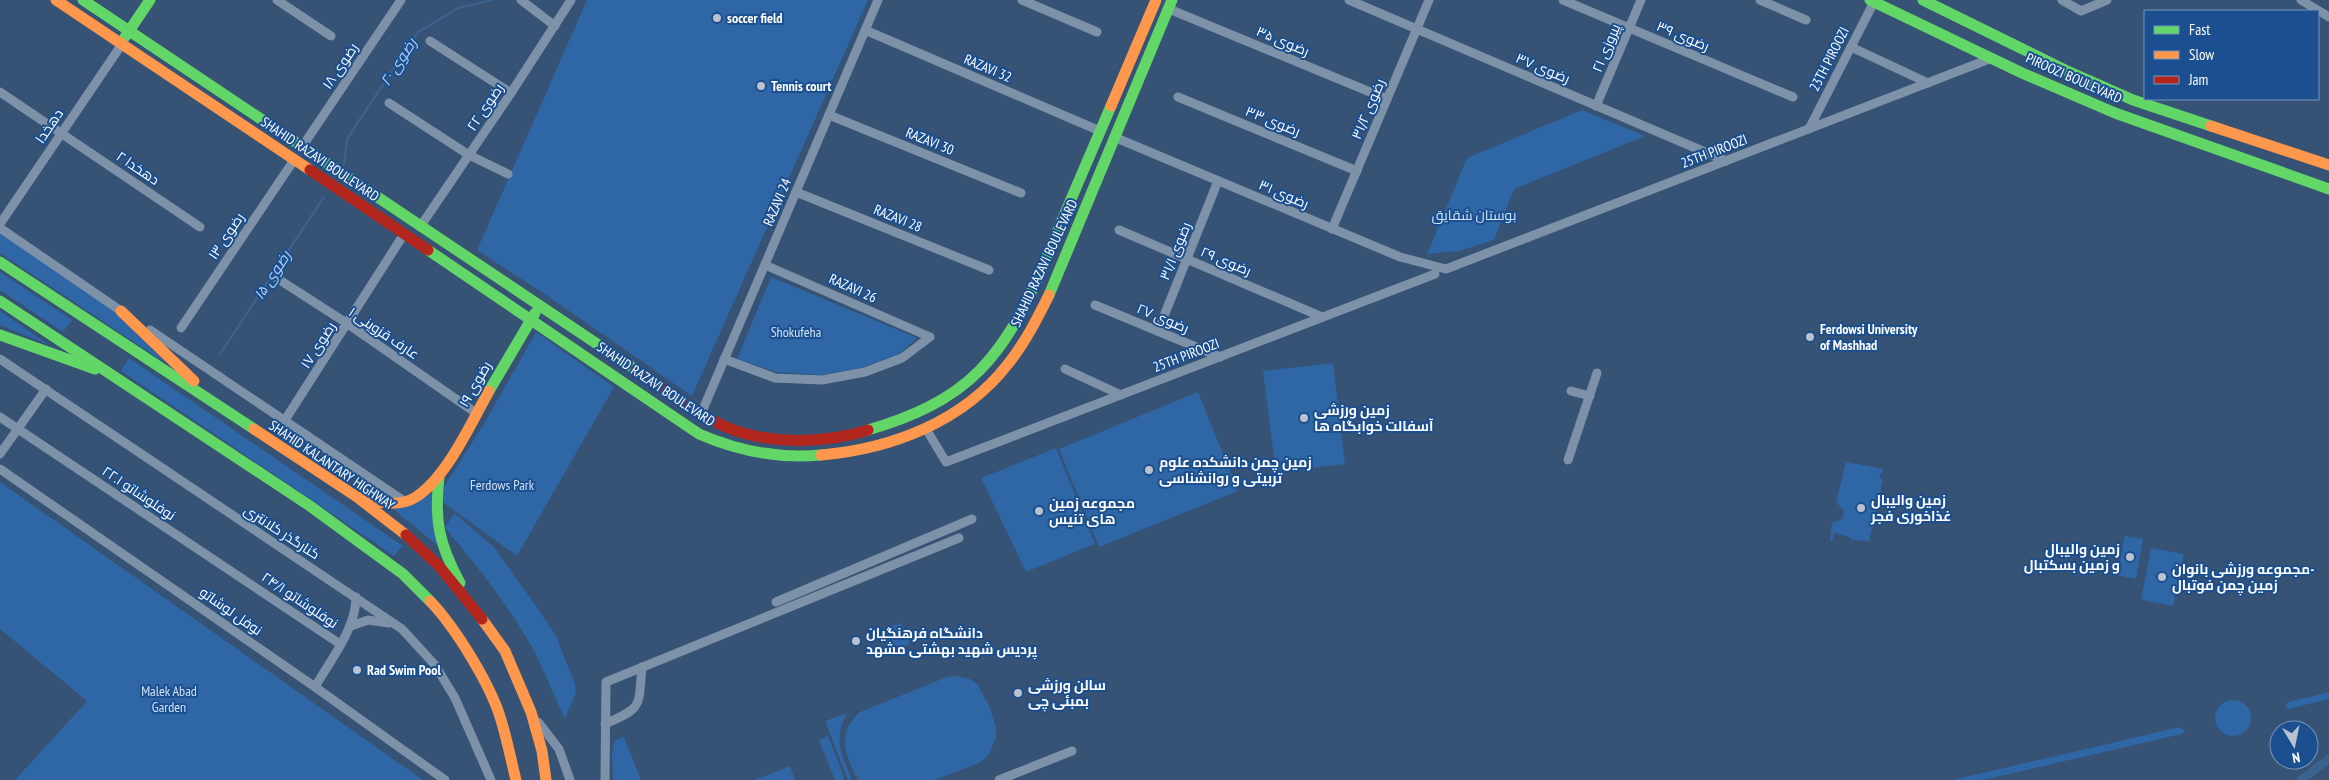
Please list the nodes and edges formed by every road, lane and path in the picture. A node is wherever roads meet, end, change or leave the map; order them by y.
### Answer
1 (56, 0) edge
2 (83, 0) edge
3 (150, 0) edge
4 (277, 0) edge
5 (401, 0) edge
6 (520, 0) edge
7 (571, 0) edge
8 (878, 0) edge
9 (1022, 0) edge
10 (1156, 0) edge
11 (1349, 0) edge
12 (1429, 0) edge
13 (1563, 0) edge
14 (1641, 0) edge
15 (1760, 0) edge
16 (1923, 0) edge
17 (2062, 0) edge
18 (2107, 0) edge
19 (2301, 0) edge
20 (1873, 1) edge
21 (1170, 4) edge
22 (2317, 10) edge
23 (1806, 20) dead end
24 (555, 26) junction
25 (1629, 28) junction
26 (1417, 29) junction
27 (865, 30) junction
28 (130, 31) junction
29 (1097, 32) dead end
30 (331, 36) dead end
31 (430, 41) dead end
32 (122, 44) junction
33 (1851, 48) junction
34 (1992, 58) junction
35 (1928, 83) junction
36 (0, 92) edge
37 (511, 93) junction
38 (1178, 97) dead end
39 (1793, 97) dead end
40 (1387, 99) junction
41 (389, 103) dead end
42 (1596, 106) junction
43 (829, 115) junction
44 (1809, 129) junction
45 (1100, 131) junction
46 (61, 133) junction
47 (1114, 137) junction
48 (302, 147) junction
49 (469, 155) junction
50 (294, 160) junction
51 (1726, 161) junction
52 (2329, 165) edge
53 (1357, 171) junction
54 (508, 174) dead end
55 (1218, 181) junction
56 (2329, 189) edge
57 (796, 192) junction
58 (1021, 193) dead end
59 (0, 224) edge
60 (200, 227) dead end
61 (420, 227) junction
62 (0, 228) edge
63 (1332, 229) junction
64 (1118, 230) dead end
65 (404, 234) junction
66 (1187, 260) junction
67 (0, 262) edge
68 (765, 265) junction
69 (1446, 269) joint
70 (989, 270) dead end
71 (1435, 274) dead end
72 (275, 277) dead end
73 (0, 301) edge
74 (1095, 305) dead end
75 (538, 306) junction
76 (121, 311) junction
77 (1322, 317) junction
78 (531, 319) junction
79 (348, 324) junction
80 (181, 328) dead end
81 (1158, 331) junction
82 (0, 335) edge
83 (1220, 357) junction
84 (0, 359) edge
85 (724, 359) junction
86 (1065, 369) dead end
87 (1597, 373) dead end
88 (109, 374) junction
89 (46, 389) junction
90 (1571, 391) dead end
91 (1121, 395) junction
92 (1590, 396) junction
93 (224, 410) junction
94 (476, 413) junction
95 (701, 414) junction
96 (0, 417) edge
97 (285, 420) junction
98 (18, 429) junction
99 (926, 429) junction
100 (0, 454) edge
101 (1568, 460) dead end
102 (0, 469) edge
103 (439, 477) junction
104 (357, 497) junction
105 (404, 502) junction
106 (972, 519) dead end
107 (959, 538) dead end
108 (245, 580) joint
109 (356, 597) junction
110 (776, 602) dead end
111 (472, 605) junction
112 (351, 626) junction
113 (402, 629) junction
114 (340, 644) junction
115 (642, 667) junction
116 (315, 686) junction
117 (531, 712) junction
118 (605, 724) junction
119 (1072, 751) dead end
120 (489, 778) edge
121 (445, 780) edge
122 (516, 780) edge
123 (546, 780) edge
124 (570, 780) edge
125 (605, 780) edge
126 (999, 780) edge

1 - 32 main road, SHAHID RAZAVI BOULEVARD
2 - 28 main road, SHAHID RAZAVI BOULEVARD
3 - 28 main road
4 - 30 street
5 - 48 street, رضوی ۱۸
6 - 24 street
7 - 24 street, رضوی ۲۲
8 - 27 street, RAZAVI 24
9 - 29 street
10 - 45 main road, SHAHID RAZAVI BOULEVARD
11 - 26 street, رضوی ۳۷
12 - 26 street, رضوی ۳۱/۲
13 - 25 street, رضوی ۳۹
14 - 25 street, پیروزی ۲۱
15 - 23 street
16 - 52 main road, PIROOZI BOULEVARD
17 - 18 street
19 - 22 street
20 - 33 street, 23TH PIROOZI
20 - 34 main road, PIROOZI BOULEVARD
21 - 40 street, رضوی ۳۵
21 - 47 main road, SHAHID RAZAVI BOULEVARD
24 - 37 street, رضوی ۲۲
25 - 39 street, رضوی ۳۹
25 - 42 street, پیروزی ۲۱
26 - 40 street, رضوی ۳۱/۲
26 - 42 street, رضوی ۳۷
27 - 43 street, RAZAVI 24
27 - 45 street, RAZAVI 32
28 - 32 main road
28 - 48 main road, SHAHID RAZAVI BOULEVARD
31 - 37 street
32 - 46 street, دهخدا
32 - 50 main road, SHAHID RAZAVI BOULEVARD
33 - 35 street
33 - 44 street, 23TH PIROOZI
34 - 35 street, 25TH PIROOZI
34 - 56 main road, PIROOZI BOULEVARD
35 - 44 street, 25TH PIROOZI
36 - 46 street, دهخدا ۲
37 - 49 street, رضوی ۲۲
38 - 53 street, رضوی ۳۳
40 - 53 street, رضوی ۳۱/۲
41 - 49 street
42 - 51 street, رضوی ۳۷
43 - 57 street, RAZAVI 24
43 - 58 street, RAZAVI 30
44 - 51 street, 25TH PIROOZI
45 - 47 main road
45 - 95 main road, SHAHID RAZAVI BOULEVARD
46 - 59 street, دهخدا
46 - 60 street, دهخدا ۲
47 - 55 street, رضوی ۳۱
47 - 99 main road, SHAHID RAZAVI BOULEVARD
48 - 61 main road, SHAHID RAZAVI BOULEVARD
49 - 54 street
49 - 61 street, رضوی ۲۲
50 - 65 main road, SHAHID RAZAVI BOULEVARD
50 - 80 street, رضوی ۱۳
51 - 69 street, 25TH PIROOZI
53 - 63 street, رضوی ۳۱/۲
55 - 63 street, رضوی ۳۱
55 - 66 street, رضوی ۳۱/۱
57 - 68 street, RAZAVI 24
57 - 70 street, RAZAVI 28
61 - 75 main road, SHAHID RAZAVI BOULEVARD
62 - 76 street
63 - 69 street, رضوی ۳۱
64 - 66 street, رضوی ۲۹
65 - 78 main road, SHAHID RAZAVI BOULEVARD
65 - 79 street, رضوی ۱۷
66 - 77 street, رضوی ۲۹
66 - 81 street, رضوی ۳۱/۱
67 - 93 main road, SHAHID KALANTARY HIGHWAY
68 - 85 street, RAZAVI 24
68 - 85 street, RAZAVI 26
71 - 77 street, 25TH PIROOZI
72 - 79 street, عارف قزوینی ۱
73 - 88 main road
74 - 81 street, رضوی ۲۷
75 - 78 main road, رضوی ۱۹
75 - 95 main road, SHAHID RAZAVI BOULEVARD
76 - 93 main road
76 - 97 street
77 - 83 street, 25TH PIROOZI
78 - 94 main road, رضوی ۱۹
78 - 99 main road, SHAHID RAZAVI BOULEVARD
79 - 94 street, عارف قزوینی ۱
79 - 97 street, رضوی ۱۷
81 - 83 street, رضوی ۲۷
82 - 88 main road
83 - 91 street, 25TH PIROOZI
84 - 89 street, کنارگذر کلانتری
85 - 95 street, RAZAVI 24
86 - 91 street
87 - 92 street
88 - 122 main road
89 - 98 street
89 - 109 street, کنارگذر کلانتری
90 - 92 street
91 - 99 street, 25TH PIROOZI
92 - 101 street
93 - 104 main road, SHAHID KALANTARY HIGHWAY
94 - 103 main road, رضوی ۱۹
96 - 98 street, نوفلوشاتو ۲۲.۱
97 - 105 street
98 - 100 street
98 - 108 street, نوفلوشاتو ۲۲.۱
102 - 116 street, نوفل لوشاتو
103 - 105 main road
103 - 111 main road
104 - 105 main road
104 - 111 main road, SHAHID KALANTARY HIGHWAY
106 - 110 street
107 - 115 street
108 - 114 street, نوفلوشاتو ۲۴/۱
109 - 112 street
109 - 113 street, کنارگذر کلانتری
111 - 117 main road, SHAHID KALANTARY HIGHWAY
112 - 113 street
112 - 114 street
113 - 120 street, کنارگذر کلانتری
114 - 116 street
115 - 118 street
115 - 118 street
116 - 121 street, نوفل لوشاتو
117 - 123 main road, SHAHID KALANTARY HIGHWAY
117 - 124 street
118 - 125 street
119 - 126 street

